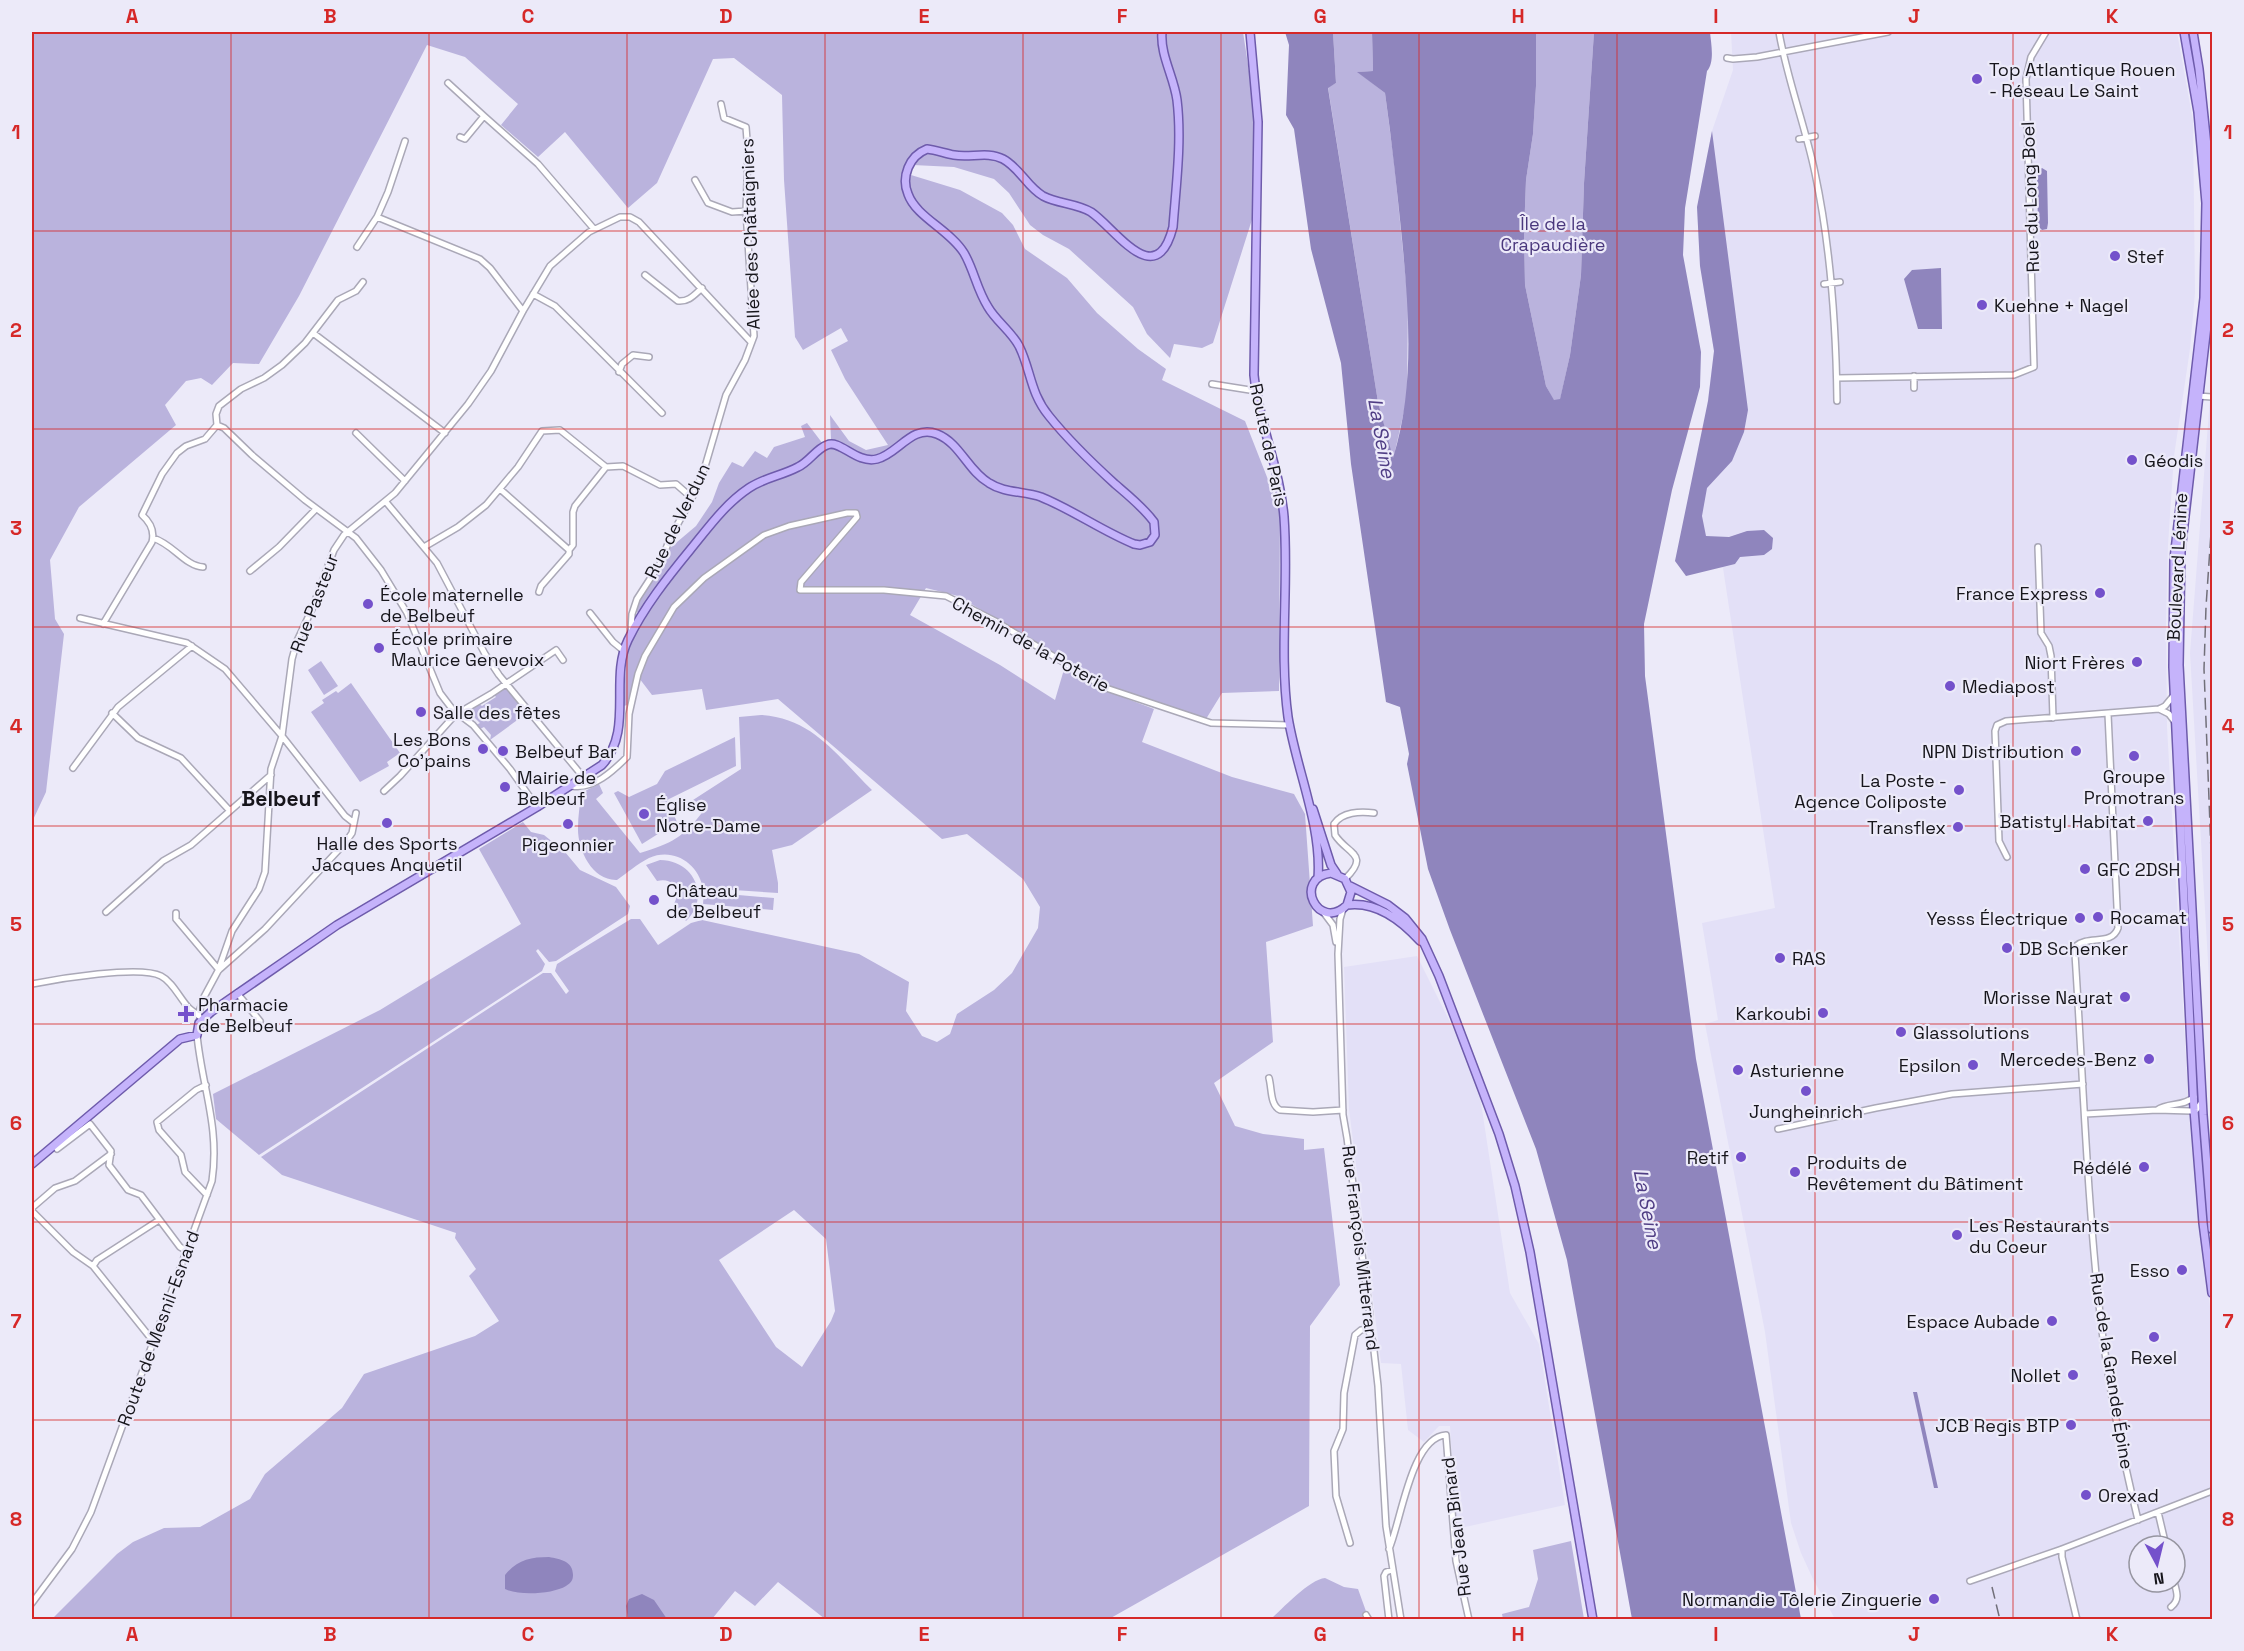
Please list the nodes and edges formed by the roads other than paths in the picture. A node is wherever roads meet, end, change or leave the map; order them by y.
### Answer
1 (1162, 32) edge
2 (1250, 32) edge
3 (1779, 32) edge
4 (1888, 32) edge
5 (2046, 32) edge
6 (2184, 32) edge
7 (2193, 32) edge
8 (1782, 51) junction
9 (1727, 58) dead end
10 (448, 83) dead end
11 (722, 104) dead end
12 (484, 116) junction
13 (1815, 136) dead end
14 (460, 137) dead end
15 (1807, 138) junction
16 (1799, 139) dead end
17 (405, 141) dead end
18 (695, 180) dead end
19 (746, 211) junction
20 (377, 217) junction
21 (594, 229) junction
22 (357, 247) dead end
23 (645, 274) dead end
24 (363, 282) dead end
25 (1840, 282) dead end
26 (1832, 283) junction
27 (1824, 284) dead end
28 (702, 288) junction
29 (533, 294) junction
30 (523, 311) junction
31 (313, 333) junction
32 (751, 342) junction
33 (649, 357) dead end
34 (619, 372) junction
35 (1914, 376) junction
36 (1837, 378) junction
37 (1212, 384) dead end
38 (1914, 388) dead end
39 (1256, 391) junction
40 (1829, 395) dead end
41 (2198, 396) junction
42 (2212, 397) edge
43 (662, 413) dead end
44 (217, 425) junction
45 (356, 433) dead end
46 (445, 433) junction
47 (606, 467) junction
48 (405, 481) junction
49 (500, 489) junction
50 (692, 498) junction
51 (386, 502) junction
52 (316, 509) junction
53 (347, 533) junction
54 (153, 538) junction
55 (424, 547) junction
56 (2038, 547) dead end
57 (569, 550) junction
58 (203, 567) dead end
59 (250, 571) dead end
60 (539, 592) dead end
61 (590, 613) dead end
62 (80, 618) dead end
63 (103, 624) junction
64 (631, 634) junction
65 (192, 646) junction
66 (624, 651) junction
67 (563, 660) dead end
68 (506, 684) junction
69 (2174, 695) junction
70 (2159, 709) junction
71 (458, 713) junction
72 (112, 714) junction
73 (2108, 714) junction
74 (2053, 718) junction
75 (2175, 722) junction
76 (1290, 725) junction
77 (282, 736) junction
78 (73, 768) dead end
79 (271, 775) junction
80 (584, 778) junction
81 (1304, 784) junction
82 (572, 786) junction
83 (384, 791) dead end
84 (537, 807) junction
85 (231, 811) junction
86 (356, 813) dead end
87 (1374, 813) dead end
88 (354, 823) junction
89 (2007, 857) dead end
90 (1337, 874) junction
91 (1318, 878) junction
92 (1345, 879) junction
93 (1350, 886) junction
94 (1345, 907) junction
95 (1323, 911) junction
96 (106, 912) dead end
97 (176, 913) dead end
98 (1338, 954) junction
99 (1432, 958) junction
100 (219, 970) junction
101 (32, 984) edge
102 (237, 993) junction
103 (200, 1017) junction
104 (260, 1021) dead end
105 (197, 1035) junction
106 (1269, 1078) dead end
107 (2083, 1084) junction
108 (206, 1085) junction
109 (2203, 1100) junction
110 (2194, 1104) junction
111 (1343, 1110) junction
112 (2157, 1110) junction
113 (2085, 1114) junction
114 (2203, 1115) junction
115 (1778, 1130) dead end
116 (57, 1149) dead end
117 (111, 1154) junction
118 (32, 1164) edge
119 (207, 1195) junction
120 (32, 1211) edge
121 (159, 1220) junction
122 (2212, 1229) edge
123 (187, 1251) junction
124 (93, 1266) junction
125 (2212, 1293) edge
126 (1368, 1329) junction
127 (153, 1341) junction
128 (2212, 1491) edge
129 (2158, 1512) junction
130 (2138, 1520) junction
131 (2163, 1534) edge
132 (1350, 1543) dead end
133 (2062, 1549) junction
134 (1389, 1550) junction
135 (1392, 1570) junction
136 (1970, 1581) dead end
137 (2176, 1594) edge
138 (32, 1603) edge
139 (2171, 1607) dead end
140 (1389, 1620) edge
141 (1401, 1620) edge
142 (1469, 1620) edge
143 (1593, 1620) edge
144 (2077, 1620) edge

1 - 64 main road
2 - 39 main road, Route de Paris
3 - 8 street
4 - 8 street
5 - 35 street, Rue du Long Boel
6 - 69 main road, Boulevard Lénine
7 - 41 main road, Boulevard Lénine
8 - 9 street
8 - 15 street
10 - 12 street
11 - 19 street, Allée des Châtaigniers
12 - 14 street
12 - 21 street
13 - 15 street
15 - 16 street
15 - 26 street
17 - 20 street
18 - 19 street
19 - 32 street, Allée des Châtaigniers
20 - 22 street
20 - 30 street
21 - 28 street, Rue Pasteur
21 - 29 street, Rue Pasteur
23 - 28 street
24 - 31 street
25 - 26 street
26 - 27 street
26 - 36 street
28 - 32 street
29 - 30 street, Rue Pasteur
29 - 34 street
30 - 46 street, Rue Pasteur
31 - 44 street
31 - 46 street
32 - 50 street, Rue de Verdun
33 - 34 street
34 - 43 street
35 - 36 street
35 - 38 street
36 - 40 street
37 - 39 street
39 - 76 main road, Route de Paris
41 - 42 street
41 - 109 main road, Boulevard Lénine
44 - 52 street
44 - 54 street
45 - 48 street
46 - 48 street, Rue Pasteur
47 - 49 street
47 - 50 street
47 - 57 street
48 - 51 street, Rue Pasteur
49 - 55 street
49 - 57 street
50 - 64 street, Rue de Verdun
51 - 53 street, Rue Pasteur
51 - 55 street
52 - 53 street
52 - 59 street
53 - 71 street
53 - 77 street, Rue Pasteur
54 - 58 street
54 - 63 street
55 - 68 street
56 - 74 street
57 - 60 street
61 - 66 street
62 - 63 street
63 - 65 street
64 - 66 main road
65 - 72 street
65 - 77 street
66 - 80 main road
67 - 68 street
68 - 71 street
68 - 80 street
69 - 70 street
69 - 75 main road, Boulevard Lénine
70 - 73 street
70 - 75 street
71 - 83 street
71 - 84 street
72 - 78 street
72 - 85 street
73 - 74 street
73 - 107 street, Rue de la Grande Épine
74 - 89 street
75 - 110 main road, Boulevard Lénine
76 - 81 main road, Route de Paris
76 - 82 street, Chemin de la Poterie
77 - 79 street, Rue Pasteur
77 - 88 street
79 - 85 street
79 - 100 street, Rue Pasteur
80 - 82 main road
81 - 90 main road
81 - 91 main road
82 - 84 main road
84 - 102 main road
85 - 96 street
86 - 88 street
87 - 92 street
88 - 100 street
90 - 91 main road
90 - 92 main road
91 - 95 main road
92 - 93 main road
93 - 94 main road
93 - 99 main road
94 - 95 main road
94 - 98 street
94 - 99 main road
95 - 98 street
97 - 100 street
98 - 111 street, Rue François Mitterrand
99 - 143 main road
100 - 103 street, Rue Pasteur
101 - 103 street
102 - 103 main road
102 - 104 street
103 - 105 main road
105 - 108 street, Route de Mesnil-Esnard
105 - 118 main road
106 - 111 street
107 - 113 street, Rue de la Grande Épine
107 - 115 street
108 - 119 street, Route de Mesnil-Esnard
108 - 119 street
109 - 110 street
109 - 114 main road, Boulevard Lénine
110 - 112 street
110 - 112 street
110 - 114 street
110 - 125 main road, Boulevard Lénine
111 - 126 street, Rue François Mitterrand
112 - 113 street
113 - 130 street, Rue de la Grande Épine
114 - 122 main road, Boulevard Lénine
116 - 117 street
117 - 120 street
117 - 121 street
119 - 123 street, Route de Mesnil-Esnard
120 - 124 street
121 - 123 street
121 - 124 street
123 - 127 street, Route de Mesnil-Esnard
124 - 127 street
126 - 132 street
126 - 134 street, Rue François Mitterrand
127 - 138 street, Route de Mesnil-Esnard
128 - 129 street
129 - 130 street
129 - 131 street
130 - 133 street
133 - 136 street
133 - 144 street
134 - 135 street
134 - 142 street, Rue Jean Binard
135 - 140 street
135 - 141 street
137 - 139 street

